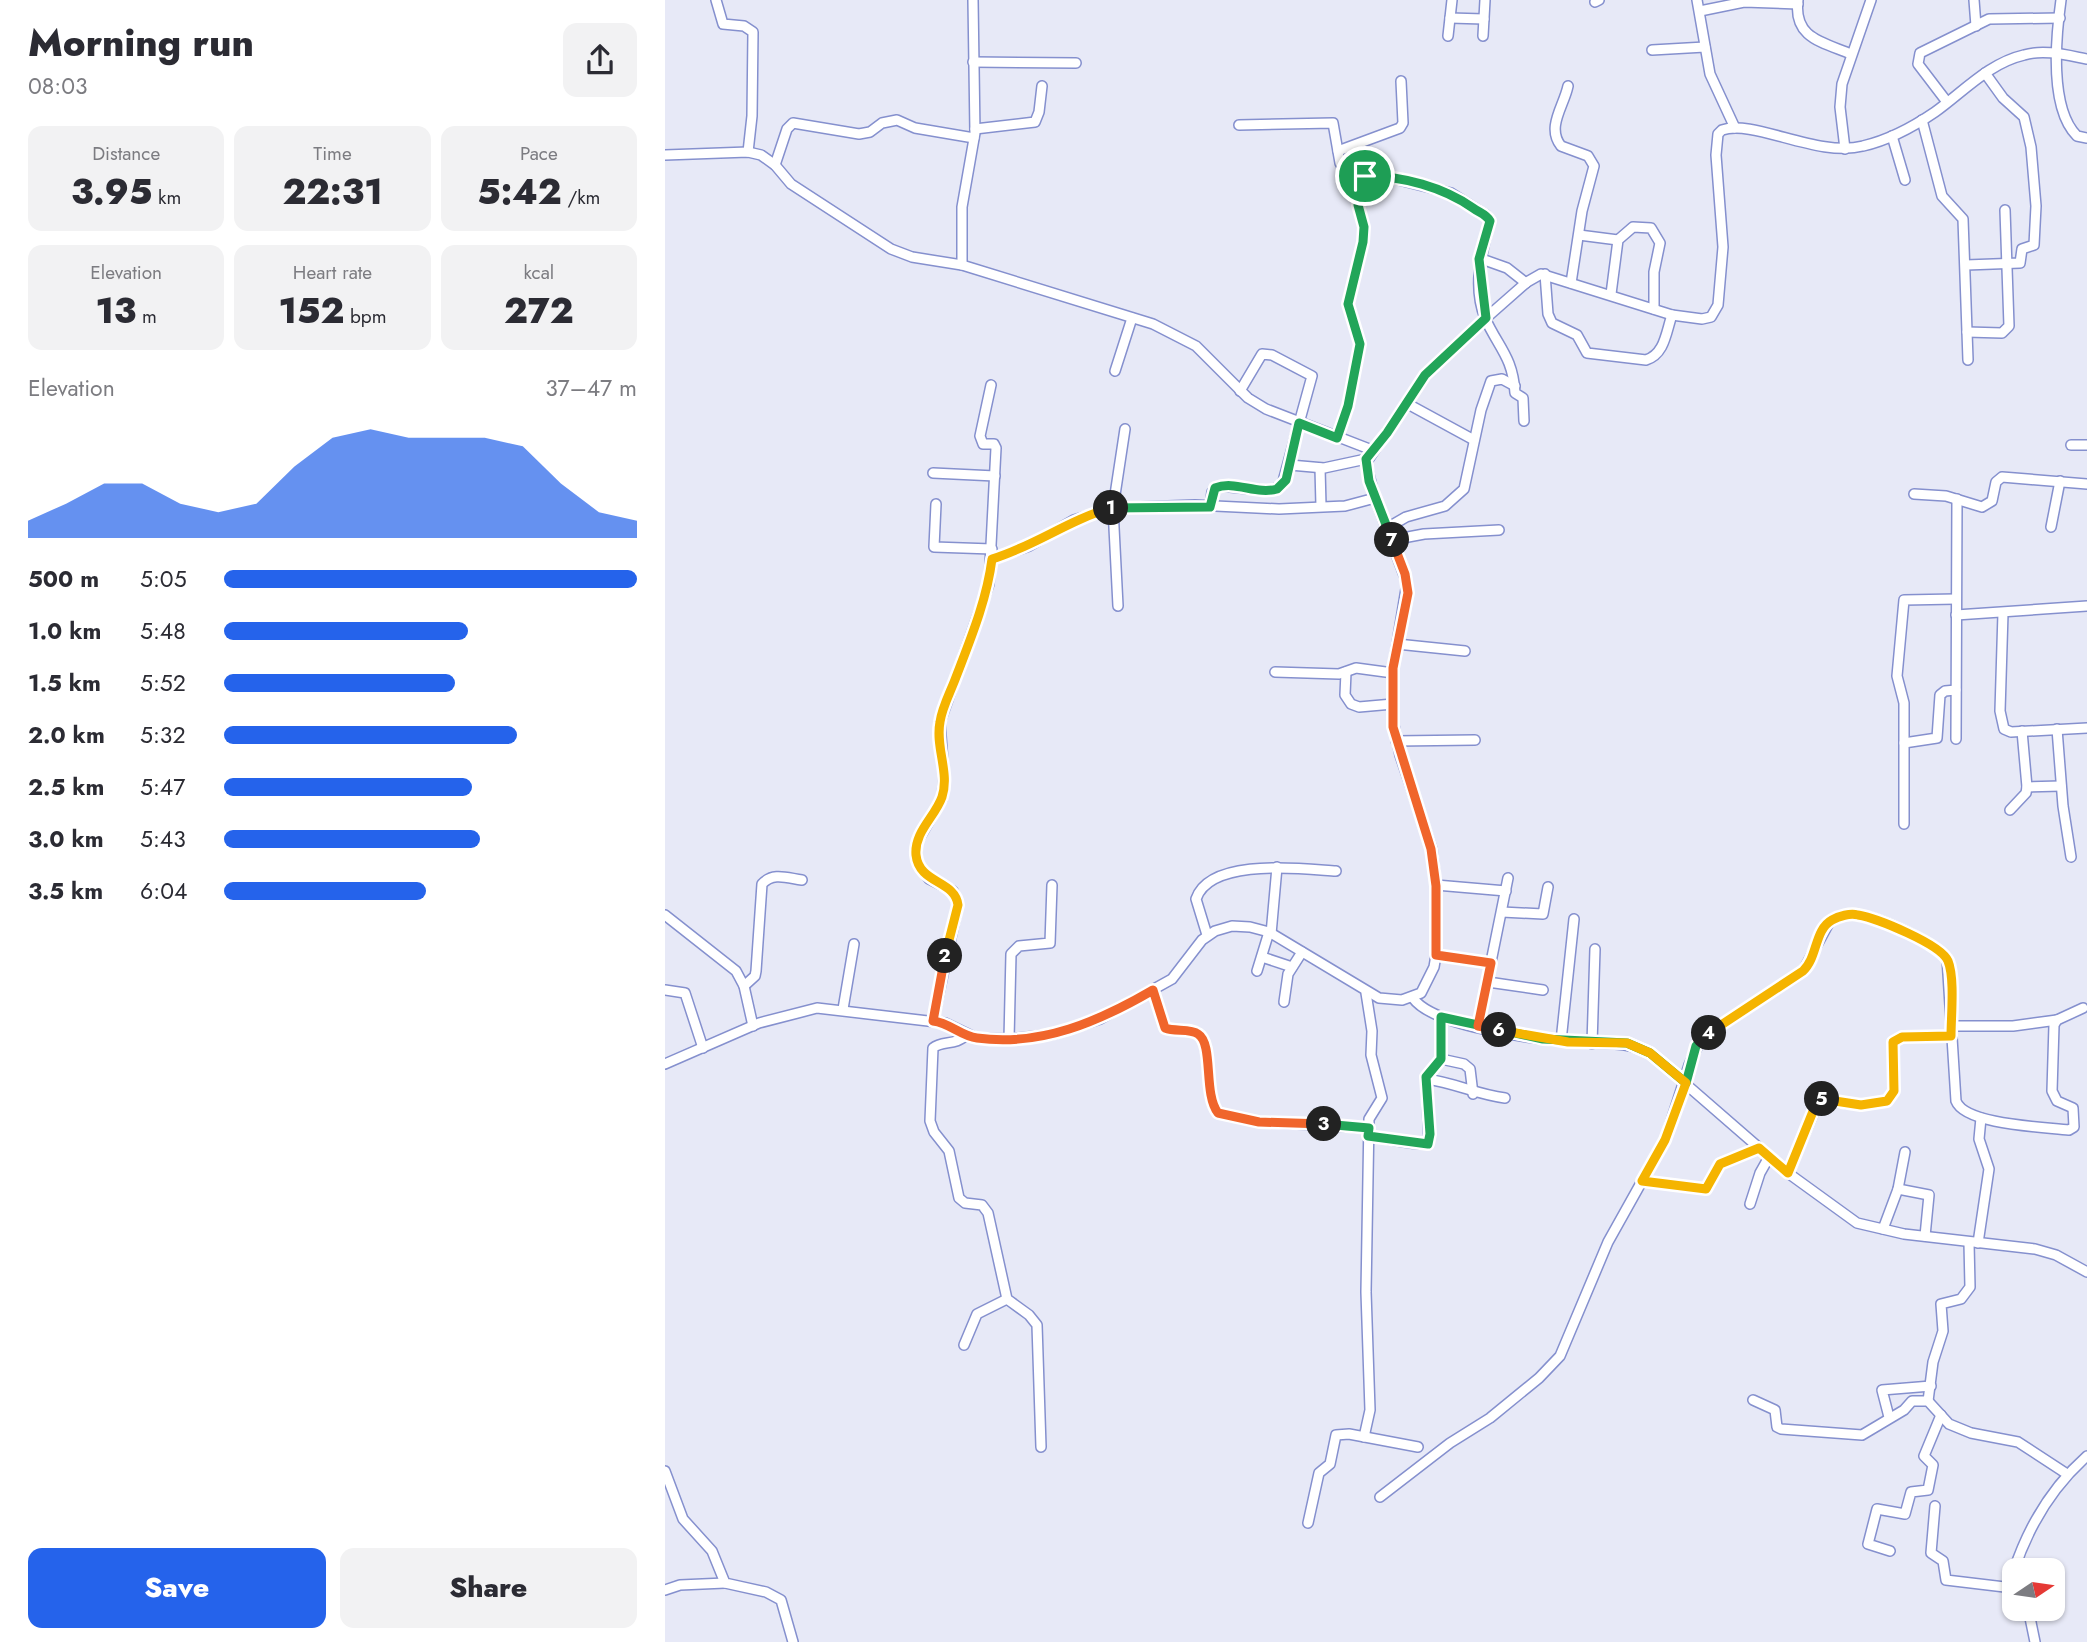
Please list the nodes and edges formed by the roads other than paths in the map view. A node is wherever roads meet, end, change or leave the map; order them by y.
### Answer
1 (716, 0) edge
2 (973, 0) edge
3 (1452, 0) edge
4 (1485, 0) edge
5 (1697, 0) edge
6 (1871, 0) edge
7 (1973, 0) edge
8 (2061, 0) edge
9 (1798, 2) edge
10 (1700, 11) junction
11 (1450, 18) junction
12 (2060, 18) junction
13 (1484, 19) junction
14 (1976, 26) junction
15 (1448, 36) dead end
16 (1483, 36) dead end
17 (1705, 47) junction
18 (1652, 50) dead end
19 (2056, 53) junction
20 (1851, 54) junction
21 (2087, 59) edge
22 (972, 62) junction
23 (1076, 63) dead end
24 (1985, 73) junction
25 (1401, 81) dead end
26 (1042, 86) dead end
27 (1568, 86) dead end
28 (1947, 102) junction
29 (1922, 120) junction
30 (1239, 125) dead end
31 (1735, 128) junction
32 (974, 134) junction
33 (1892, 136) junction
34 (2087, 141) edge
35 (1845, 149) junction
36 (1338, 150) junction
37 (748, 152) junction
38 (665, 155) edge
39 (775, 165) junction
40 (1365, 176) junction
41 (1905, 180) dead end
42 (2005, 210) dead end
43 (1579, 234) junction
44 (1618, 240) junction
45 (1479, 258) junction
46 (2005, 264) junction
47 (962, 265) junction
48 (1966, 265) junction
49 (1545, 274) junction
50 (1526, 283) junction
51 (1571, 283) junction
52 (1611, 294) junction
53 (1654, 309) junction
54 (1672, 315) junction
55 (1132, 318) junction
56 (1486, 318) junction
57 (1967, 332) junction
58 (1968, 360) dead end
59 (1115, 371) dead end
60 (991, 385) dead end
61 (1515, 386) junction
62 (1240, 391) junction
63 (1406, 403) junction
64 (1524, 421) dead end
65 (1299, 423) junction
66 (1125, 429) dead end
67 (1337, 438) junction
68 (1474, 440) junction
69 (2087, 445) edge
70 (2071, 446) dead end
71 (1369, 454) junction
72 (1290, 465) junction
73 (1320, 468) junction
74 (933, 473) dead end
75 (995, 476) junction
76 (2060, 481) junction
77 (2087, 484) edge
78 (1277, 489) junction
79 (1914, 494) dead end
80 (1375, 498) junction
81 (1957, 499) junction
82 (936, 504) dead end
83 (1321, 506) junction
84 (1210, 507) junction
85 (1113, 508) junction
86 (1279, 509) junction
87 (2051, 527) dead end
88 (1387, 528) junction
89 (1499, 530) dead end
90 (1392, 540) junction
91 (992, 554) junction
92 (1956, 599) junction
93 (1118, 606) dead end
94 (2087, 606) edge
95 (2003, 613) junction
96 (1956, 615) junction
97 (1397, 644) junction
98 (1465, 651) dead end
99 (1275, 672) dead end
100 (1346, 672) junction
101 (1393, 673) junction
102 (1956, 690) junction
103 (1392, 704) junction
104 (2087, 727) edge
105 (2057, 729) junction
106 (2022, 731) junction
107 (1956, 739) dead end
108 (1475, 740) dead end
109 (1396, 741) junction
110 (1904, 743) junction
111 (2061, 786) junction
112 (2027, 788) junction
113 (2010, 810) dead end
114 (1904, 824) dead end
115 (2071, 857) dead end
116 (1277, 867) junction
117 (1336, 871) dead end
118 (1508, 878) dead end
119 (802, 880) dead end
120 (1052, 885) dead end
121 (1436, 886) junction
122 (1548, 887) dead end
123 (1506, 891) junction
124 (1501, 912) junction
125 (665, 915) edge
126 (1574, 919) dead end
127 (1270, 933) junction
128 (1207, 935) junction
129 (855, 944) dead end
130 (1595, 949) dead end
131 (1302, 952) junction
132 (1436, 955) junction
133 (1262, 957) junction
134 (1491, 963) junction
135 (1291, 967) junction
136 (1257, 971) dead end
137 (1488, 982) junction
138 (744, 986) junction
139 (665, 990) edge
140 (1153, 990) junction
141 (1543, 990) dead end
142 (1366, 993) junction
143 (1413, 998) junction
144 (1284, 1002) dead end
145 (2083, 1007) dead end
146 (843, 1009) junction
147 (1441, 1017) junction
148 (2057, 1020) junction
149 (933, 1021) junction
150 (753, 1026) junction
151 (1478, 1026) junction
152 (1951, 1031) junction
153 (966, 1035) junction
154 (1009, 1039) junction
155 (1561, 1041) junction
156 (1593, 1044) junction
157 (703, 1048) junction
158 (1441, 1059) junction
159 (665, 1064) edge
160 (1680, 1078) junction
161 (1426, 1079) junction
162 (1473, 1094) junction
163 (1505, 1098) dead end
164 (1981, 1118) junction
165 (1369, 1132) junction
166 (1759, 1148) junction
167 (1905, 1152) dead end
168 (1769, 1157) junction
169 (1788, 1173) junction
170 (1642, 1181) junction
171 (1898, 1189) junction
172 (1751, 1204) dead end
173 (1883, 1229) junction
174 (1925, 1236) junction
175 (1973, 1243) junction
176 (2087, 1272) edge
177 (1007, 1299) junction
178 (964, 1345) dead end
179 (1931, 1386) junction
180 (1753, 1400) dead end
181 (1928, 1401) junction
182 (1941, 1415) junction
183 (1889, 1417) junction
184 (1364, 1437) junction
185 (1041, 1447) dead end
186 (1418, 1447) dead end
187 (2087, 1456) edge
188 (665, 1471) edge
189 (2067, 1474) junction
190 (1380, 1497) dead end
191 (669, 1499) edge
192 (1935, 1506) dead end
193 (1308, 1523) dead end
194 (1889, 1551) dead end
195 (2019, 1558) edge
196 (725, 1583) junction
197 (2002, 1587) edge
198 (665, 1590) edge
199 (2031, 1621) edge
200 (793, 1642) edge
201 (2035, 1642) edge

1 - 37 street
2 - 22 street
3 - 11 street
4 - 13 street
5 - 10 street
6 - 20 street
7 - 14 street
8 - 12 street
9 - 10 street
9 - 20 street
10 - 17 street
11 - 13 street
11 - 15 street
12 - 14 street
12 - 19 street
13 - 16 street
14 - 28 street
17 - 18 street
17 - 31 street
19 - 21 street
19 - 24 street
19 - 34 street
20 - 35 street
22 - 23 street
22 - 32 street
24 - 28 street
24 - 46 street
25 - 36 street
26 - 32 street
27 - 43 street
28 - 29 street
29 - 33 street
29 - 48 street
30 - 36 street
31 - 35 street
31 - 54 street
32 - 39 street
32 - 47 street
33 - 35 street
33 - 41 street
36 - 40 street
37 - 38 street
37 - 39 street
39 - 47 street
40 - 45 street
40 - 67 street
42 - 46 street
43 - 44 street
43 - 51 street
44 - 52 street
44 - 53 street
45 - 50 street
45 - 56 street
46 - 48 street
46 - 57 street
47 - 55 street
48 - 57 street
49 - 50 street
49 - 51 street
49 - 54 street
50 - 56 street
51 - 52 street
52 - 53 street
53 - 54 street
55 - 59 street
55 - 62 street
56 - 61 street
56 - 63 street
57 - 58 street
60 - 75 street
61 - 64 street
61 - 68 street
62 - 65 street
62 - 65 street
63 - 68 street
63 - 71 street
65 - 67 street
65 - 72 street
66 - 85 street
67 - 71 street
68 - 88 street
69 - 70 street
71 - 73 street
71 - 80 street
72 - 73 street
72 - 78 street
73 - 83 street
74 - 75 street
75 - 91 street
76 - 77 street
76 - 81 street
76 - 87 street
78 - 84 street
78 - 86 street
79 - 81 street
80 - 83 street
80 - 88 street
81 - 92 street
82 - 91 street
83 - 86 street
84 - 85 street
84 - 86 street
85 - 91 street
85 - 93 street
88 - 90 street
89 - 90 street
90 - 97 street
91 - 149 street
92 - 96 street
92 - 110 street
94 - 95 street
95 - 96 street
95 - 106 street
96 - 102 street
97 - 98 street
97 - 101 street
99 - 100 street
100 - 101 street
100 - 103 street
101 - 103 street
102 - 107 street
102 - 110 street
103 - 109 street
104 - 105 street
105 - 106 street
105 - 111 street
106 - 112 street
108 - 109 street
109 - 121 street
110 - 114 street
111 - 112 street
111 - 115 street
112 - 113 street
116 - 117 street
116 - 127 street
116 - 128 street
118 - 123 street
119 - 138 street
120 - 154 street
121 - 123 street
121 - 132 street
122 - 124 street
123 - 124 street
124 - 134 street
125 - 138 street
126 - 155 street
127 - 128 street
127 - 131 street
127 - 133 street
128 - 140 street
129 - 146 street
130 - 156 street
131 - 135 street
131 - 142 street
132 - 134 street
132 - 143 street
133 - 135 street
133 - 136 street
134 - 137 street
135 - 144 street
137 - 141 street
137 - 151 street
138 - 150 street
139 - 157 street
140 - 154 street
140 - 165 street
142 - 143 street
142 - 165 street
143 - 147 street
145 - 148 street
146 - 149 street
146 - 150 street
147 - 151 street
147 - 158 street
148 - 152 street
148 - 164 street
149 - 153 street
150 - 157 street
151 - 155 street
152 - 160 street
152 - 164 street
152 - 169 street
153 - 154 street
153 - 177 street
155 - 156 street
156 - 160 street
157 - 159 street
158 - 161 street
158 - 162 street
160 - 166 street
160 - 170 street
161 - 162 street
161 - 165 street
162 - 163 street
164 - 175 street
165 - 184 street
166 - 168 street
166 - 170 street
167 - 171 street
168 - 169 street
168 - 172 street
169 - 173 street
170 - 190 street
171 - 173 street
171 - 174 street
173 - 174 street
174 - 175 street
175 - 176 street
175 - 179 street
177 - 178 street
177 - 185 street
179 - 181 street
179 - 183 street
180 - 183 street
181 - 182 street
181 - 183 street
182 - 189 street
182 - 194 street
184 - 186 street
184 - 193 street
187 - 189 street
188 - 191 street
189 - 195 street
191 - 196 street
192 - 197 street
196 - 198 street
196 - 200 street
199 - 201 street

